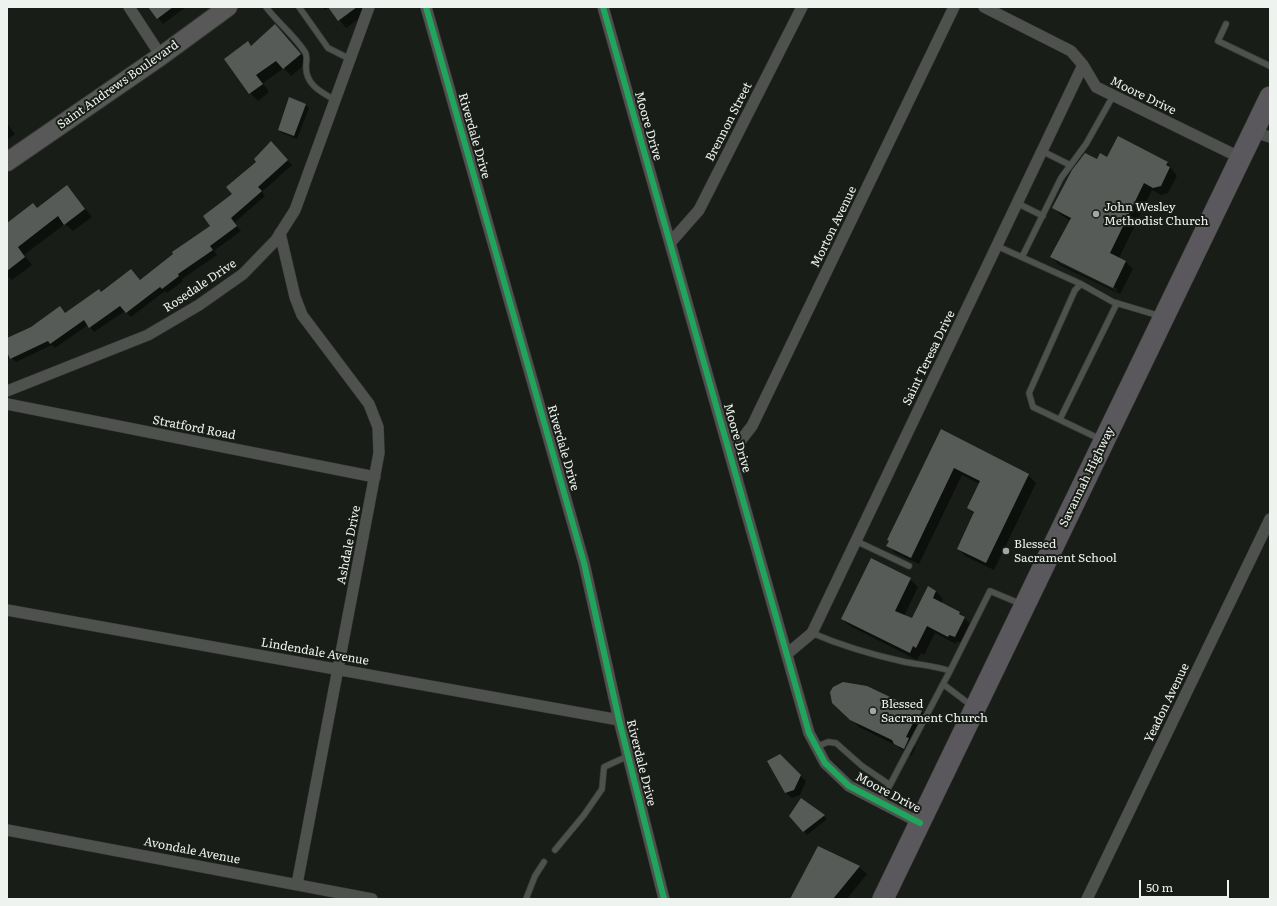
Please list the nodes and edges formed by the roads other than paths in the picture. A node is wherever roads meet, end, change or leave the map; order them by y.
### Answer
1 (129, 7) edge
2 (266, 7) edge
3 (299, 7) edge
4 (369, 7) edge
5 (426, 7) edge
6 (603, 7) edge
7 (802, 7) edge
8 (954, 7) edge
9 (984, 7) edge
10 (218, 12) edge
11 (1226, 24) dead end
12 (161, 56) junction
13 (350, 59) junction
14 (1083, 65) junction
15 (1270, 66) edge
16 (1113, 96) junction
17 (1270, 97) edge
18 (335, 100) junction
19 (1262, 135) edge
20 (1042, 151) junction
21 (1241, 158) junction
22 (7, 162) edge
23 (1070, 166) junction
24 (1017, 204) junction
25 (1043, 216) junction
26 (280, 233) junction
27 (670, 243) junction
28 (997, 246) junction
29 (1022, 258) junction
30 (1081, 284) junction
31 (1117, 303) junction
32 (1164, 317) junction
33 (7, 390) edge
34 (7, 404) edge
35 (1060, 419) junction
36 (1104, 441) junction
37 (730, 454) junction
38 (375, 477) junction
39 (1270, 519) edge
40 (856, 541) junction
41 (909, 566) dead end
42 (1025, 606) junction
43 (7, 610) edge
44 (812, 633) junction
45 (787, 654) junction
46 (339, 670) junction
47 (950, 671) junction
48 (943, 684) junction
49 (976, 708) junction
50 (619, 720) junction
51 (816, 747) junction
52 (628, 756) junction
53 (890, 785) junction
54 (881, 802) junction
55 (920, 823) junction
56 (7, 830) edge
57 (555, 850) dead end
58 (544, 862) dead end
59 (297, 884) junction
60 (372, 899) edge
61 (526, 899) edge
62 (664, 899) edge
63 (883, 899) edge
64 (1087, 899) edge

1 - 12 street
2 - 18 lane
3 - 13 lane
4 - 13 street, Rosedale Drive
5 - 50 street, Riverdale Drive
6 - 27 street, Moore Drive
7 - 27 street, Brennon Street
8 - 37 street, Morton Avenue
9 - 14 street, Moore Drive
10 - 12 main road, Saint Andrews Boulevard
11 - 15 lane
12 - 22 main road, Saint Andrews Boulevard
13 - 18 street, Rosedale Drive
14 - 16 street, Moore Drive
14 - 20 street, Saint Teresa Drive
16 - 21 street, Moore Drive
16 - 23 lane
17 - 19 highway, Savannah Highway
18 - 26 street, Rosedale Drive
19 - 21 highway, Savannah Highway
20 - 23 lane
20 - 24 street, Saint Teresa Drive
21 - 32 highway, Savannah Highway
23 - 25 lane
24 - 25 lane
24 - 28 street, Saint Teresa Drive
25 - 29 lane
26 - 33 street, Rosedale Drive
26 - 38 street, Ashdale Drive
27 - 37 street, Moore Drive
28 - 29 lane
28 - 40 street, Saint Teresa Drive
29 - 30 lane
30 - 31 lane
30 - 35 lane
31 - 32 lane
31 - 35 lane
32 - 36 highway, Savannah Highway
34 - 38 street, Stratford Road
35 - 36 lane
36 - 42 highway, Savannah Highway
37 - 45 street, Moore Drive
38 - 46 street, Ashdale Drive
39 - 64 street, Yeadon Avenue
40 - 41 lane
40 - 44 street, Saint Teresa Drive
42 - 47 lane
42 - 49 highway, Savannah Highway
43 - 46 street, Lindendale Avenue
44 - 45 street, Saint Teresa Drive
44 - 47 lane
45 - 51 street, Moore Drive
46 - 50 street, Lindendale Avenue
46 - 59 street, Ashdale Drive
47 - 48 lane
48 - 49 lane
48 - 53 lane
49 - 55 highway, Savannah Highway
50 - 52 street, Riverdale Drive
51 - 53 lane
51 - 54 street, Moore Drive
52 - 57 lane
52 - 62 street, Riverdale Drive
53 - 54 lane
54 - 55 street, Moore Drive
55 - 63 highway, Savannah Highway
56 - 59 street, Avondale Avenue
58 - 61 lane
59 - 60 street, Avondale Avenue

